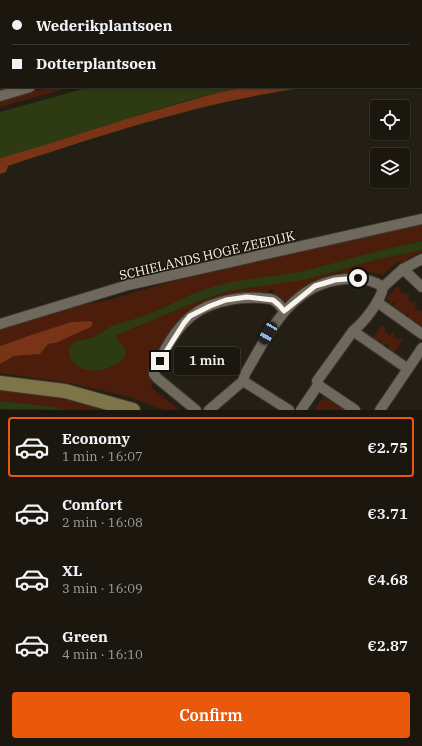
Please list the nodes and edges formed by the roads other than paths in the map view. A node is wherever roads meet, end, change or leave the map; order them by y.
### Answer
1 (27, 88) edge
2 (0, 96) edge
3 (422, 219) edge
4 (422, 259) edge
5 (403, 269) junction
6 (384, 287) junction
7 (422, 287) edge
8 (377, 302) junction
9 (284, 311) junction
10 (0, 324) edge
11 (353, 331) junction
12 (422, 334) edge
13 (422, 348) edge
14 (408, 369) junction
15 (243, 381) junction
16 (0, 383) edge
17 (318, 385) junction
18 (133, 410) edge
19 (196, 410) edge
20 (209, 410) edge
21 (289, 410) edge
22 (301, 410) edge
23 (355, 410) edge
24 (380, 410) edge

1 - 2 street
3 - 10 street, SCHIELANDS HOGE ZEEDIJK
4 - 5 street
5 - 6 street
5 - 7 street
6 - 8 street
6 - 9 street
8 - 11 street
8 - 12 street
9 - 15 street
9 - 19 street
11 - 14 street
11 - 17 street
13 - 14 street
14 - 24 street
15 - 20 street
15 - 21 street
16 - 18 main road
17 - 22 street
17 - 23 street

